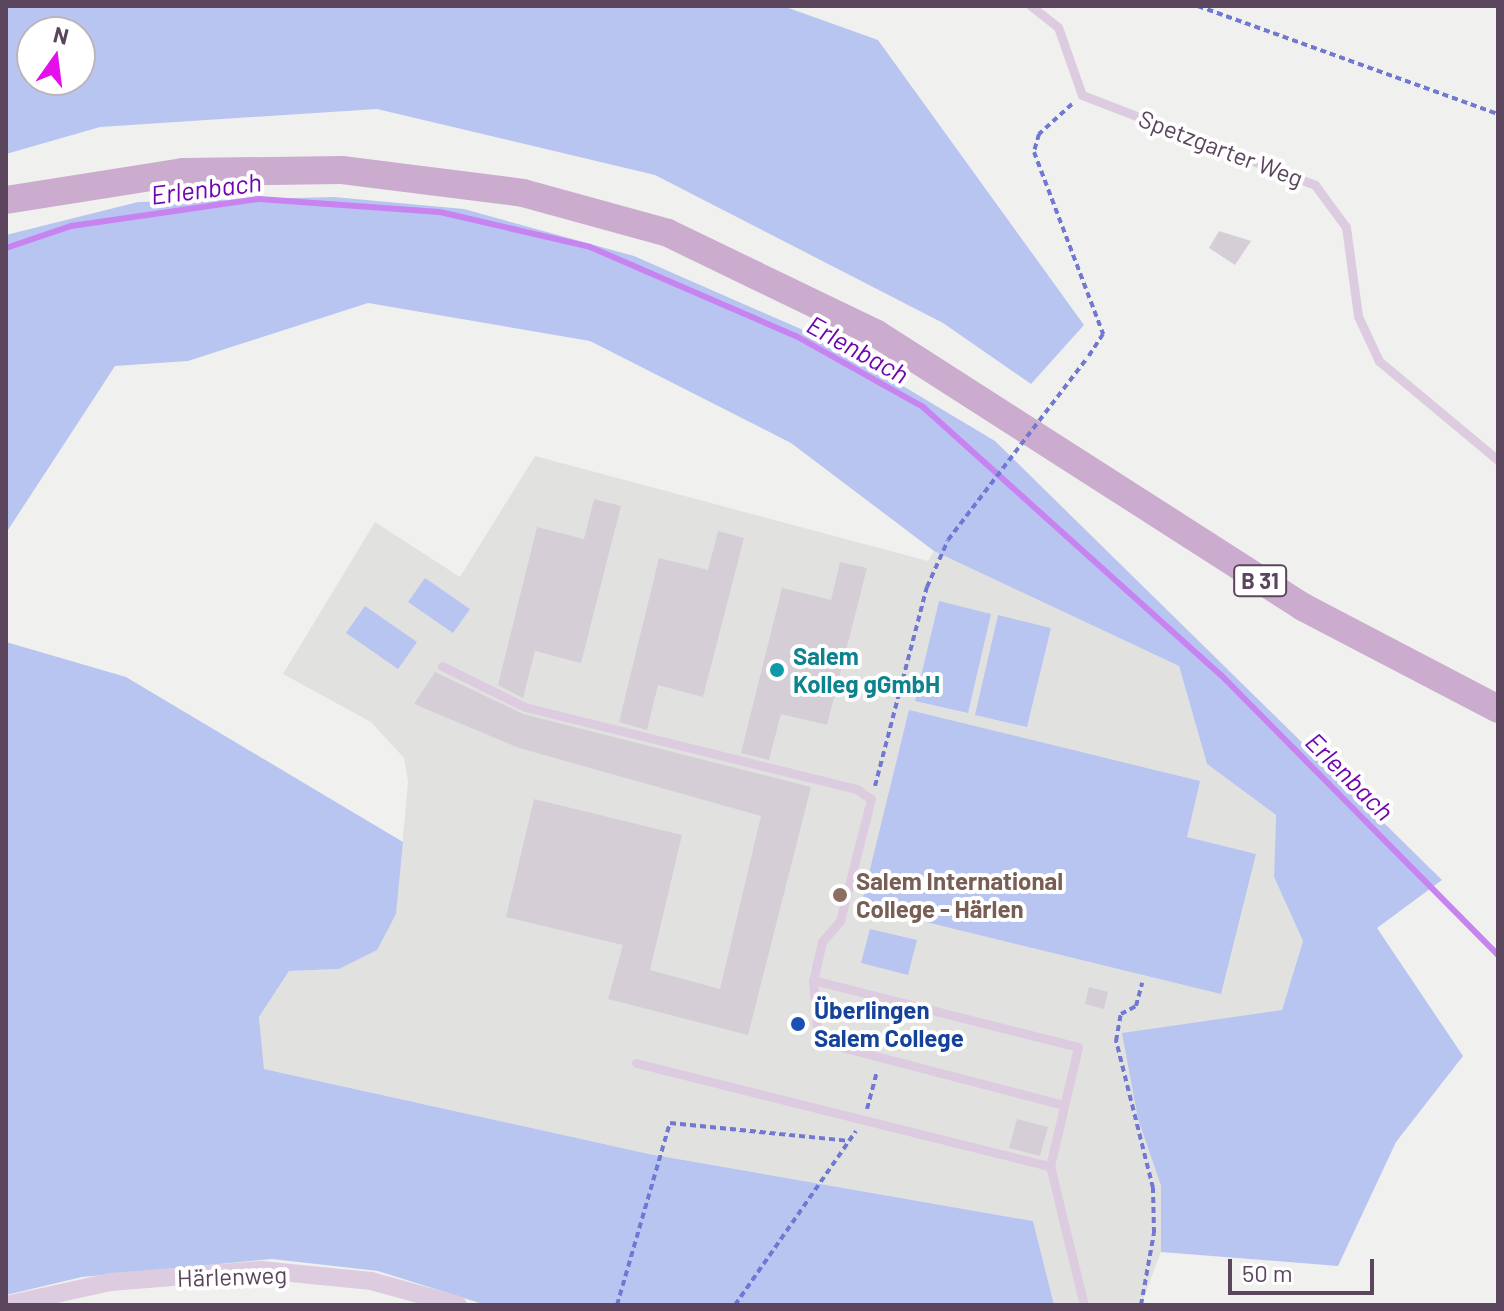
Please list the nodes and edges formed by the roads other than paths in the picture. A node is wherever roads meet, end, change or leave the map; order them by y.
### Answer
1 (1031, 6) edge
2 (6, 200) edge
3 (1498, 460) edge
4 (442, 666) dead end
5 (1498, 709) edge
6 (813, 980) junction
7 (636, 1063) dead end
8 (1063, 1105) junction
9 (1050, 1166) junction
10 (6, 1305) edge
11 (458, 1305) edge
12 (1084, 1305) edge

1 - 3 lane, Spetzgarter Weg
2 - 5 main road, B 31
4 - 6 lane
6 - 8 lane
6 - 8 lane
7 - 9 lane
8 - 9 lane
9 - 12 lane
10 - 11 street, Härlenweg

